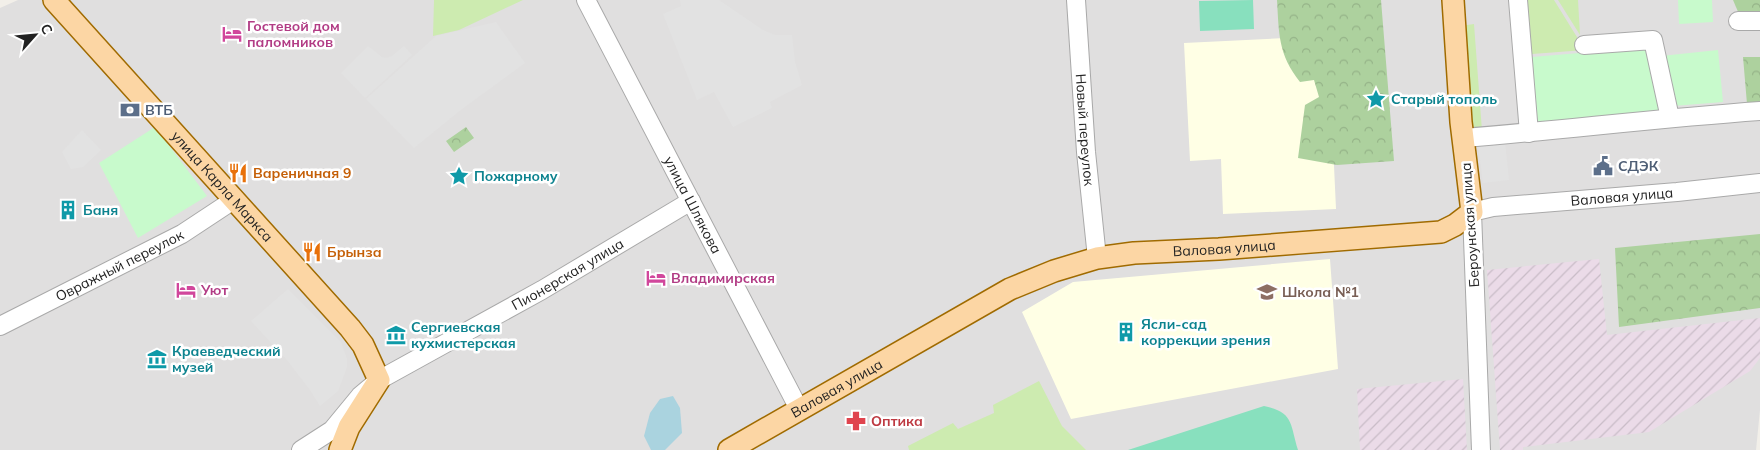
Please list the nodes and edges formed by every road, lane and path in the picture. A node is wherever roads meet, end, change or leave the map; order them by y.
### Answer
1 (54, 0) edge
2 (586, 0) edge
3 (1076, 0) edge
4 (1453, 0) edge
5 (1518, 0) edge
6 (1738, 21) dead end
7 (1760, 21) edge
8 (1584, 45) dead end
9 (1760, 111) edge
10 (1670, 118) junction
11 (1528, 133) junction
12 (1463, 138) junction
13 (1760, 183) edge
14 (235, 199) junction
15 (691, 201) junction
16 (1472, 212) junction
17 (1097, 258) junction
18 (0, 326) edge
19 (380, 380) junction
20 (799, 410) junction
21 (301, 450) edge
22 (340, 450) edge
23 (729, 450) edge
24 (1482, 450) edge

1 - 14 main road, улица Карла Маркса
2 - 15 street, улица Шлякова
3 - 17 street, Новый переулок
4 - 12 main road, Бероунская улица
5 - 11 street
6 - 7 street
8 - 10 street
9 - 10 street
10 - 11 street
11 - 12 street
12 - 16 main road, Бероунская улица
13 - 16 street, Валовая улица
14 - 18 street, Овражный переулок
14 - 19 main road, улица Карла Маркса
15 - 19 street, Пионерская улица
15 - 20 street, улица Шлякова
16 - 17 main road, Валовая улица
16 - 24 street, Бероунская улица
17 - 20 main road, Валовая улица
19 - 21 street, Пионерская улица
19 - 22 main road
20 - 23 main road, Валовая улица

